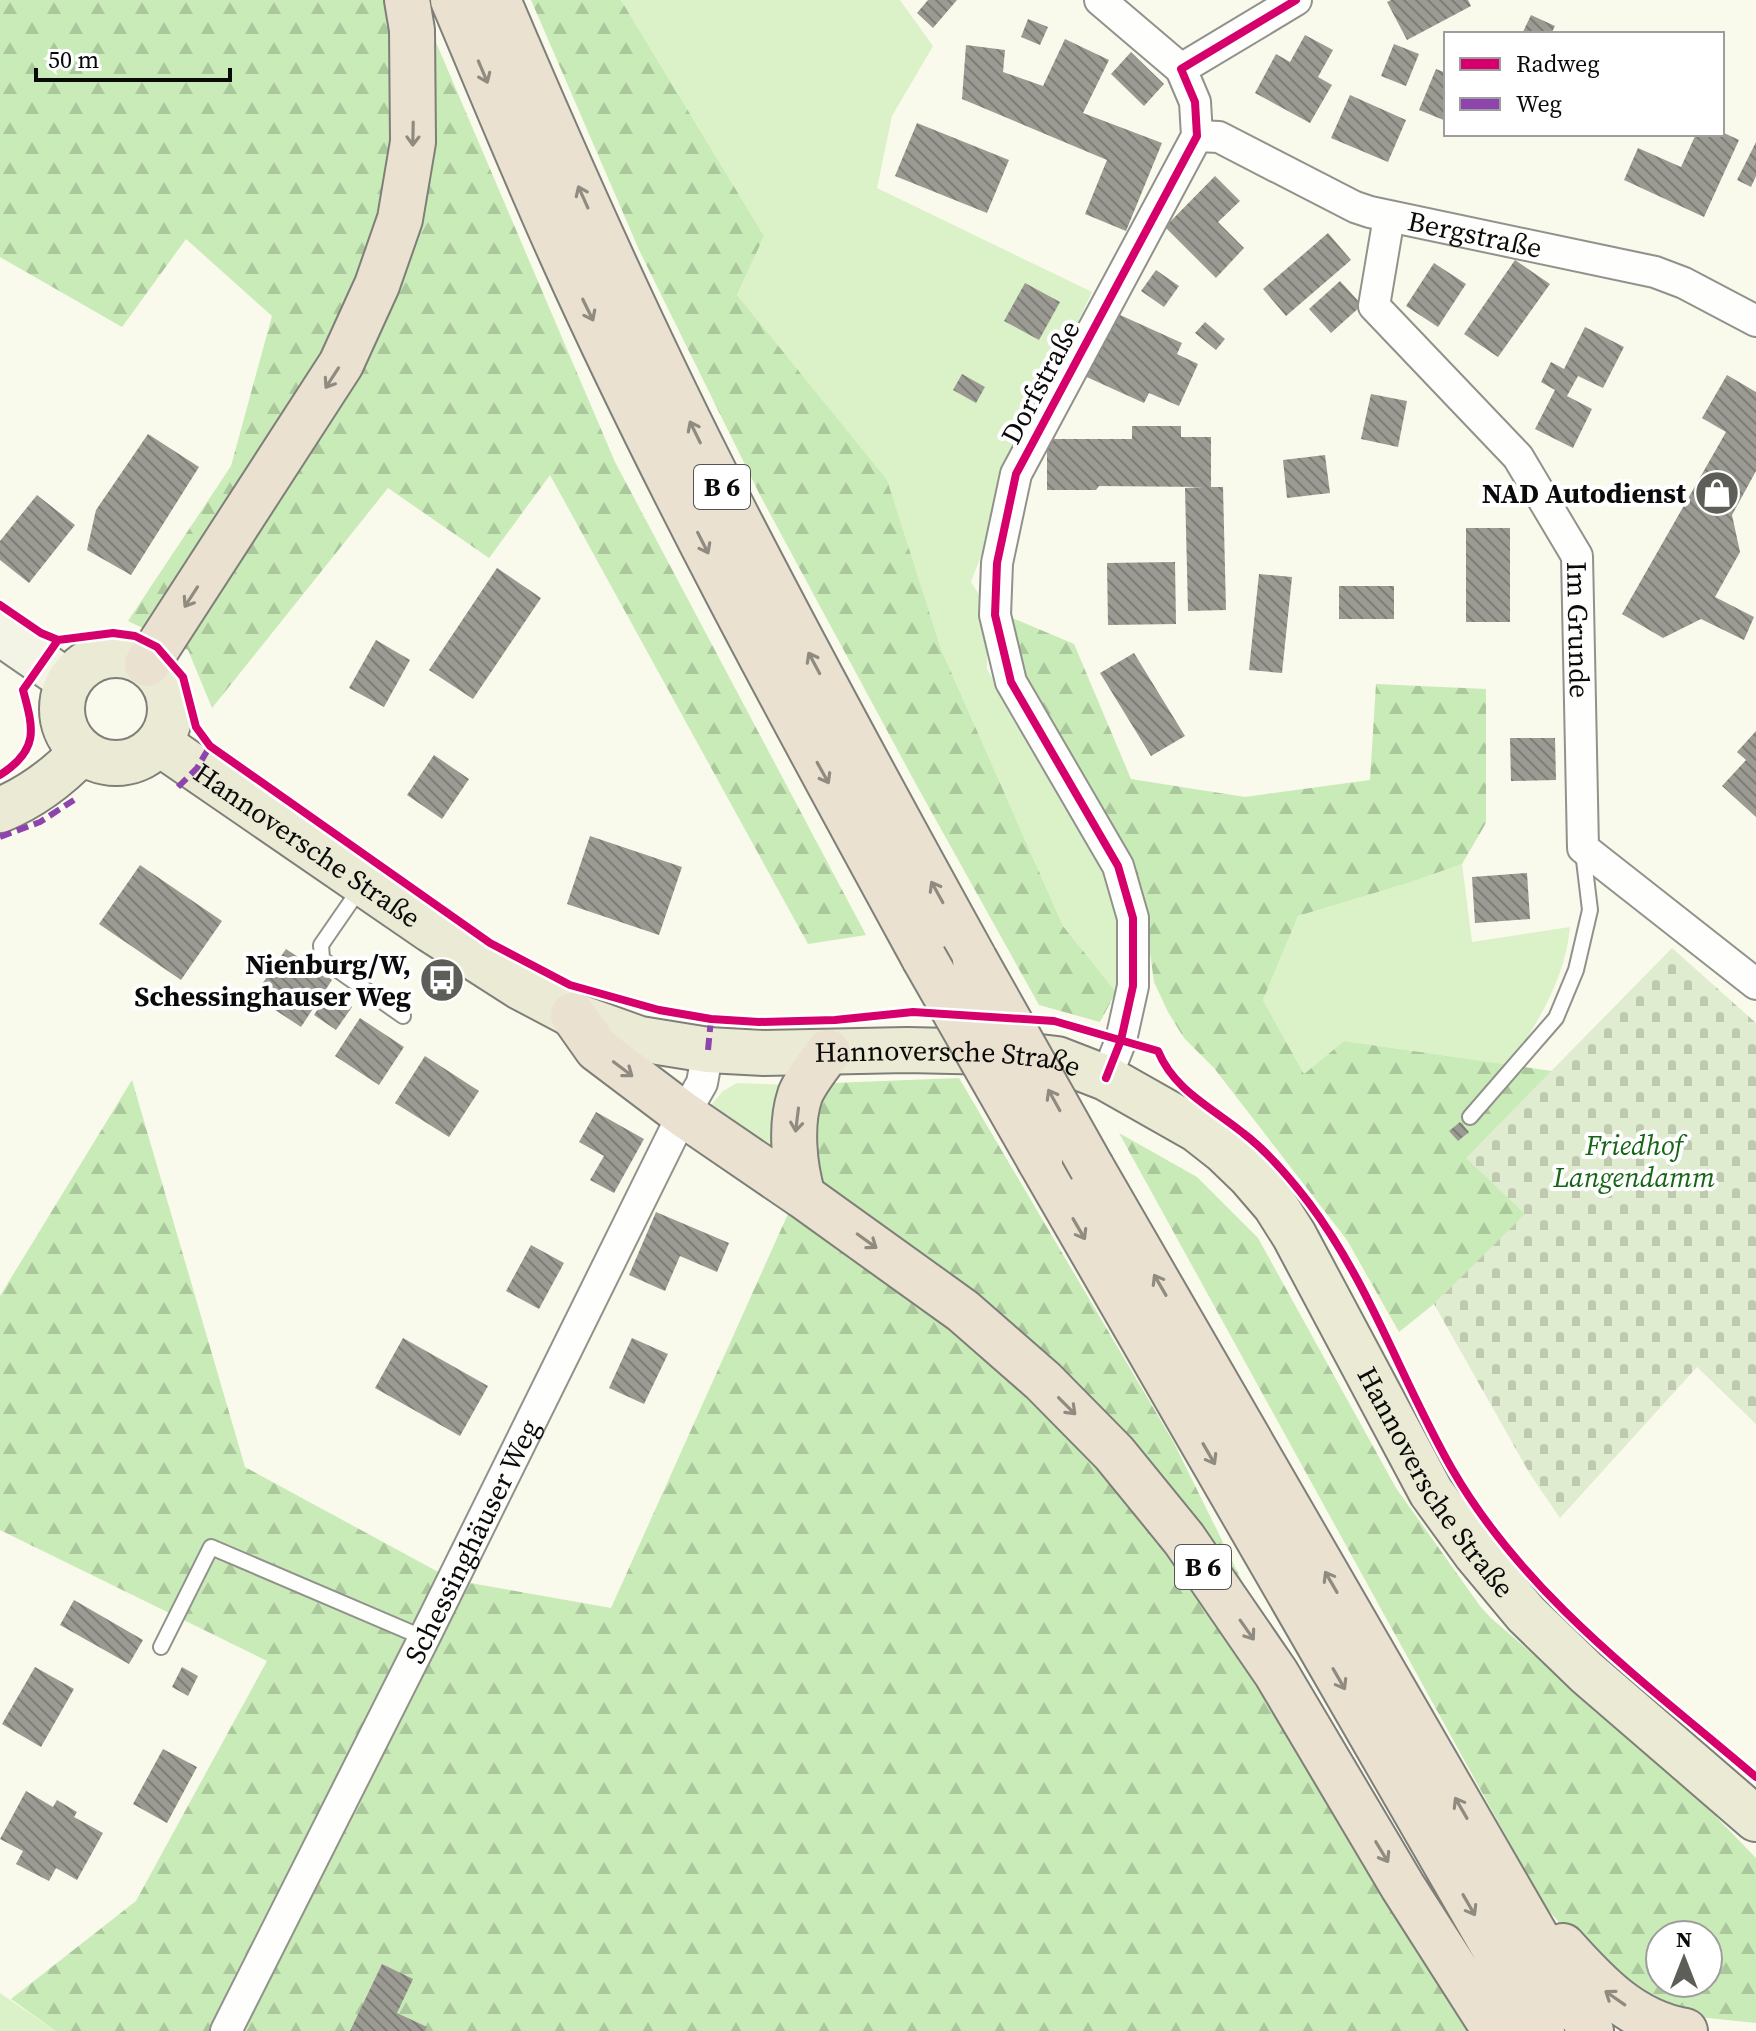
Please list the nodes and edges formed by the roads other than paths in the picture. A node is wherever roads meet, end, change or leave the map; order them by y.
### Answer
1 (407, 0) edge
2 (453, 0) edge
3 (498, 0) edge
4 (1100, 0) edge
5 (1296, 0) edge
6 (1181, 69) junction
7 (1197, 136) junction
8 (1389, 217) junction
9 (1756, 321) edge
10 (0, 634) edge
11 (147, 664) junction
12 (68, 681) junction
13 (159, 743) junction
14 (82, 752) junction
15 (0, 810) edge
16 (1583, 848) junction
17 (363, 883) junction
18 (1756, 984) edge
19 (573, 1015) junction
20 (403, 1016) dead end
21 (708, 1050) junction
22 (828, 1052) junction
23 (1106, 1078) junction
24 (683, 1114) junction
25 (1470, 1117) dead end
26 (803, 1196) junction
27 (424, 1638) junction
28 (161, 1647) dead end
29 (1756, 1819) edge
30 (1500, 1875) junction
31 (226, 2031) edge
32 (1495, 2031) edge
33 (1542, 2031) edge
34 (1591, 2031) edge
35 (1685, 2031) edge

1 -> 11 highway
2 -> 33 highway, B 6, bridge
30 -> 3 highway, B 6, bridge
4 - 6 street
5 - 6 street
6 - 7 street
7 - 8 street, Bergstraße
7 - 23 street, Dorfstraße
8 - 9 street, Bergstraße
8 - 16 street, Im Grunde
10 - 12 street
11 - 12 main road
11 - 13 main road
12 - 14 main road
13 - 14 main road
13 - 17 main road, Hannoversche Straße
14 - 15 main road
16 - 18 street
16 - 25 lane
17 - 19 main road, Hannoversche Straße
17 - 20 lane
19 - 21 main road, Hannoversche Straße
19 -> 24 highway, B 6
21 - 22 main road, Hannoversche Straße
21 - 24 street, Schessinghäuser Weg
22 - 23 main road, Hannoversche Straße
22 -> 26 highway
23 - 29 main road, Hannoversche Straße
24 - 26 highway, B 6
24 - 27 street, Schessinghäuser Weg
26 -> 32 highway, B 6
27 - 28 lane
27 - 31 street, Schessinghäuser Weg
30 - 34 highway, B 6
35 -> 30 highway

